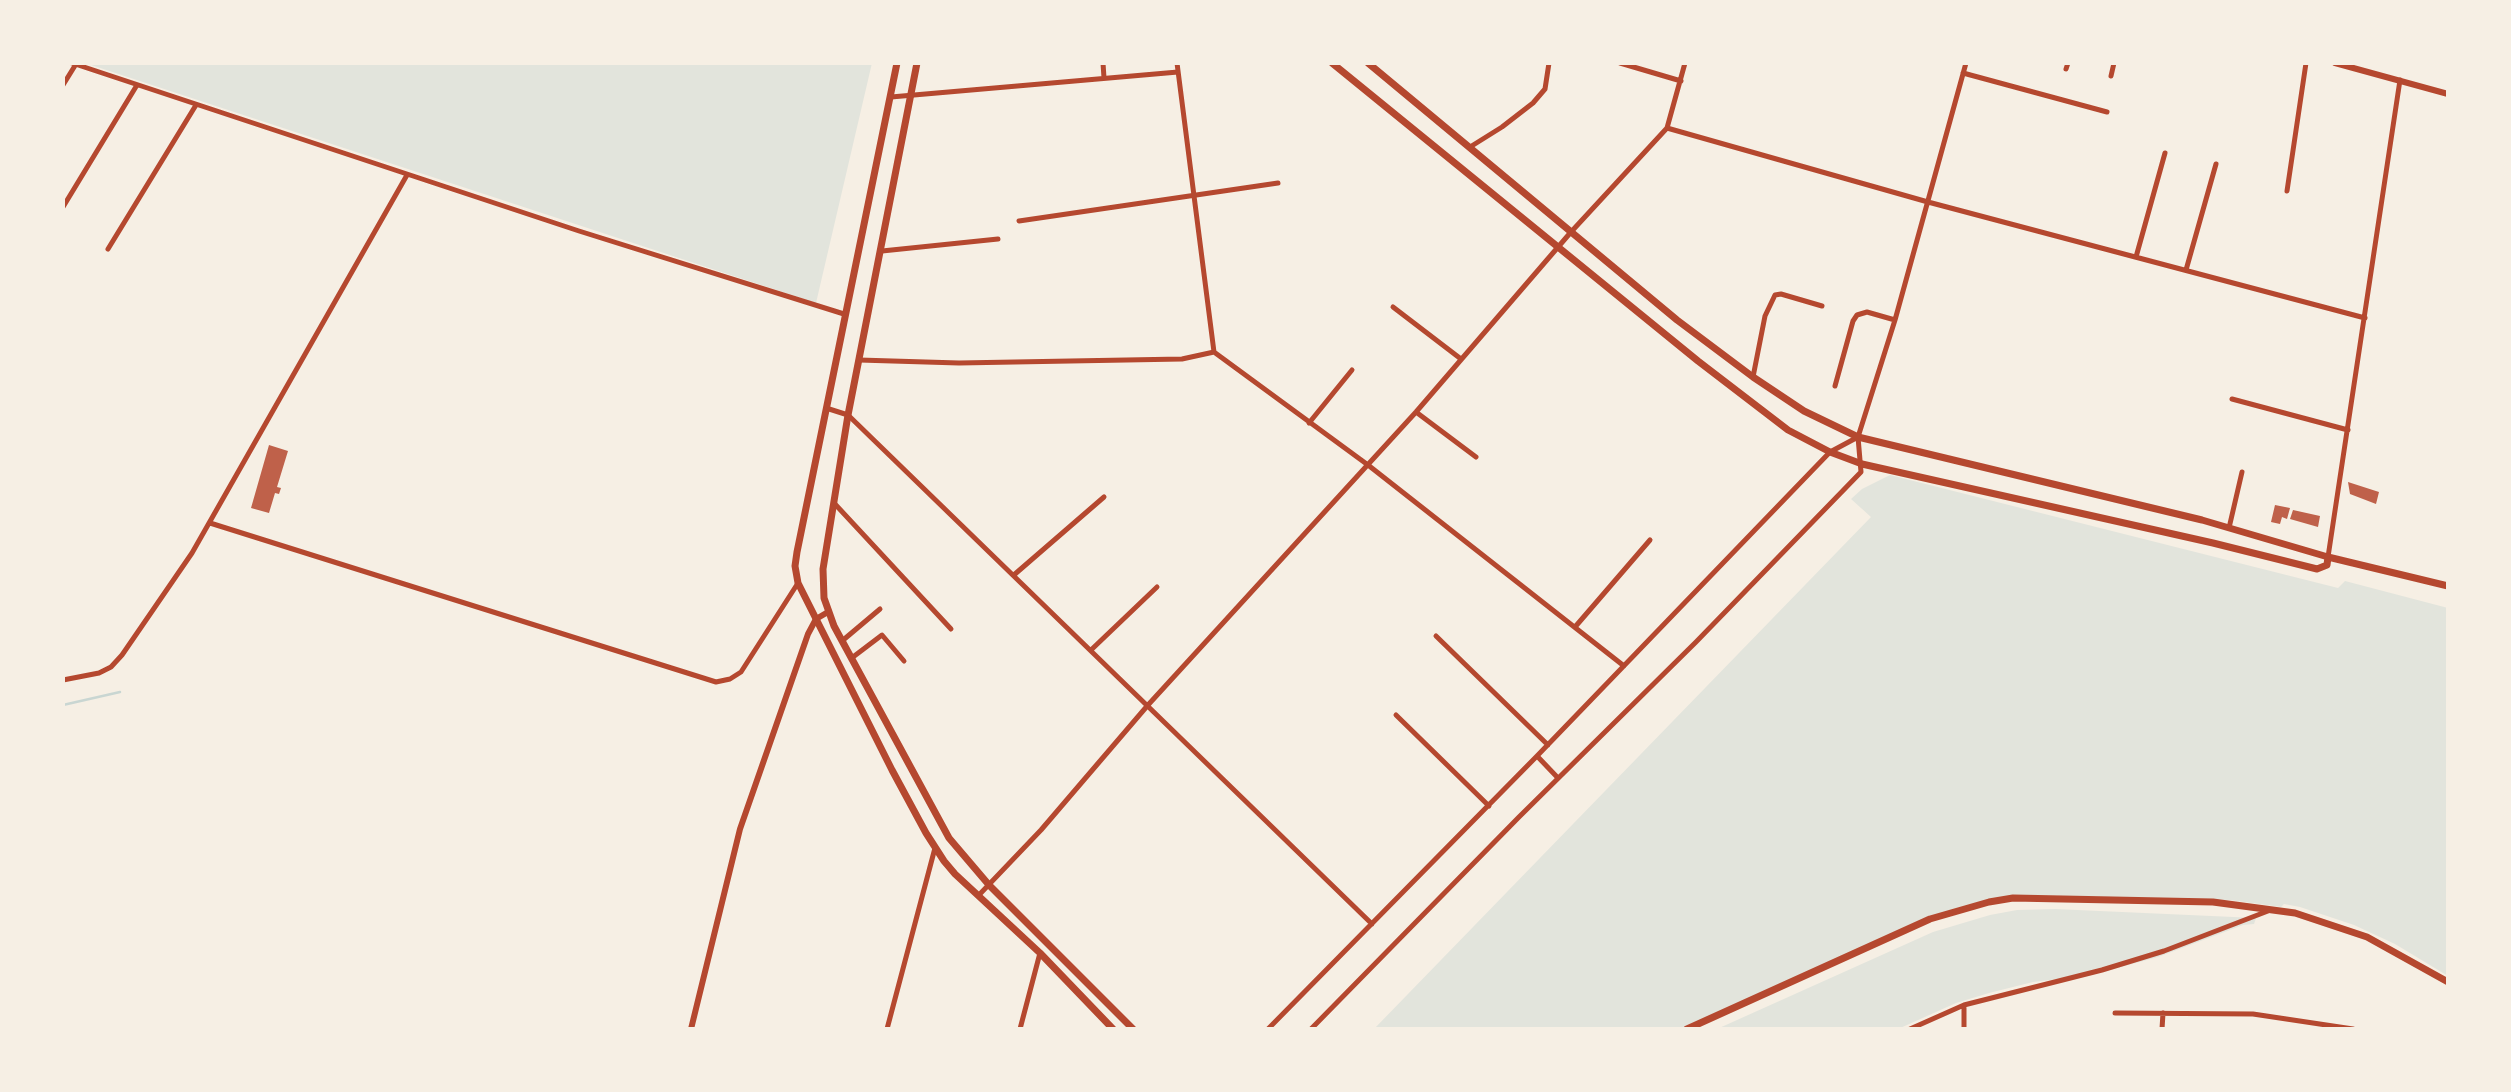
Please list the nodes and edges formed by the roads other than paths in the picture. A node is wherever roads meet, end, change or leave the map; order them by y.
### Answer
1 (897, 63) edge
2 (917, 63) edge
3 (1103, 63) edge
4 (1177, 63) edge
5 (1332, 63) edge
6 (1368, 63) edge
7 (1549, 63) edge
8 (1620, 63) edge
9 (1685, 63) edge
10 (1966, 63) edge
11 (2114, 63) edge
12 (2306, 63) edge
13 (2339, 63) edge
14 (74, 64) edge
15 (1178, 72) junction
16 (1963, 74) junction
17 (2111, 76) dead end
18 (1104, 78) junction
19 (1681, 80) junction
20 (2400, 80) junction
21 (63, 85) edge
22 (137, 85) junction
23 (2448, 94) edge
24 (911, 95) junction
25 (891, 97) junction
26 (196, 105) junction
27 (2107, 112) dead end
28 (1667, 128) junction
29 (1470, 147) junction
30 (2165, 153) dead end
31 (2216, 164) dead end
32 (407, 175) junction
33 (1278, 183) dead end
34 (2287, 191) dead end
35 (1192, 194) junction
36 (1928, 202) junction
37 (63, 207) edge
38 (1019, 221) dead end
39 (1571, 232) junction
40 (998, 239) dead end
41 (1558, 248) junction
42 (108, 249) dead end
43 (881, 251) junction
44 (2136, 257) junction
45 (2186, 270) junction
46 (1822, 306) dead end
47 (1393, 307) dead end
48 (844, 314) junction
49 (2365, 318) junction
50 (1895, 320) junction
51 (1214, 352) junction
52 (1461, 359) junction
53 (859, 360) junction
54 (1352, 370) dead end
55 (1754, 377) junction
56 (1835, 386) dead end
57 (2232, 399) dead end
58 (826, 408) junction
59 (1416, 412) junction
60 (848, 415) junction
61 (1309, 423) junction
62 (2347, 430) junction
63 (1858, 438) junction
64 (1830, 452) junction
65 (1476, 457) dead end
66 (1368, 464) junction
67 (1862, 464) junction
68 (2242, 472) dead end
69 (1104, 497) dead end
70 (834, 503) junction
71 (211, 523) junction
72 (2229, 528) junction
73 (1650, 540) dead end
74 (2329, 557) junction
75 (1014, 574) junction
76 (798, 583) junction
77 (2448, 586) edge
78 (1157, 587) dead end
79 (880, 610) dead end
80 (828, 612) junction
81 (816, 620) junction
82 (1575, 627) junction
83 (951, 629) dead end
84 (1436, 636) dead end
85 (842, 641) junction
86 (1091, 650) junction
87 (853, 657) junction
88 (904, 661) dead end
89 (1624, 666) junction
90 (63, 681) edge
91 (1148, 705) junction
92 (1396, 715) dead end
93 (1548, 745) junction
94 (1537, 756) junction
95 (1558, 778) junction
96 (1489, 806) junction
97 (936, 848) junction
98 (989, 886) junction
99 (978, 897) junction
100 (2273, 909) junction
101 (1372, 924) junction
102 (1040, 953) junction
103 (2448, 982) edge
104 (1964, 1005) junction
105 (2116, 1013) dead end
106 (2163, 1013) junction
107 (691, 1029) edge
108 (887, 1029) edge
109 (1020, 1029) edge
110 (1113, 1029) edge
111 (1133, 1029) edge
112 (1268, 1029) edge
113 (1311, 1029) edge
114 (1687, 1029) edge
115 (1910, 1029) edge
116 (1964, 1029) edge
117 (2162, 1029) edge
118 (2353, 1029) edge

1 - 25 main road
2 - 24 main road
3 - 18 street
4 - 15 street
5 - 41 main road
6 - 29 main road
7 - 29 street
8 - 19 street
9 - 19 street
10 - 16 street
11 - 17 street
12 - 34 street
13 - 20 street
14 - 21 street
14 - 22 street
15 - 18 street
15 - 35 street
16 - 27 street
16 - 36 street
18 - 24 street
19 - 28 street
20 - 23 street
20 - 49 street
22 - 26 street
22 - 37 street
24 - 25 street
24 - 43 main road
25 - 48 main road
26 - 32 street
26 - 42 street
28 - 36 street
28 - 39 street
29 - 39 main road
30 - 44 street
31 - 45 street
32 - 48 street
32 - 71 street
33 - 35 street
35 - 38 street
35 - 51 street
36 - 44 street
36 - 50 street
39 - 41 street
39 - 55 main road
40 - 43 street
41 - 52 street
41 - 64 main road
43 - 53 main road
44 - 45 street
45 - 49 street
46 - 55 street
47 - 52 street
48 - 58 main road
49 - 62 street
50 - 56 street
50 - 63 street
51 - 53 street
51 - 61 street
52 - 59 street
53 - 60 main road
54 - 61 street
55 - 63 main road
57 - 62 street
58 - 60 street
58 - 76 main road
59 - 65 street
59 - 66 street
60 - 70 main road
60 - 75 street
61 - 66 street
62 - 74 street
63 - 64 street
63 - 67 street
63 - 72 main road
64 - 67 main road
64 - 89 street
66 - 82 street
66 - 91 street
67 - 74 main road
67 - 95 street
68 - 72 street
69 - 75 street
70 - 80 main road
70 - 83 street
71 - 76 street
71 - 90 street
72 - 74 main road
73 - 82 street
74 - 77 main road
75 - 86 street
76 - 81 main road
78 - 86 street
79 - 85 street
80 - 81 street
80 - 85 main road
81 - 97 main road
81 - 107 street
82 - 89 street
84 - 93 street
85 - 87 main road
86 - 91 street
87 - 88 street
87 - 98 main road
89 - 93 street
91 - 98 street
91 - 101 street
92 - 96 street
93 - 94 street
94 - 95 street
94 - 96 street
95 - 113 street
96 - 101 street
97 - 99 main road
97 - 108 street
98 - 99 street
98 - 111 main road
99 - 102 main road
100 - 103 main road
100 - 104 street
100 - 114 main road
101 - 112 street
102 - 109 street
102 - 110 main road
104 - 115 street
104 - 116 street
105 - 106 street
106 - 117 street
106 - 118 street

